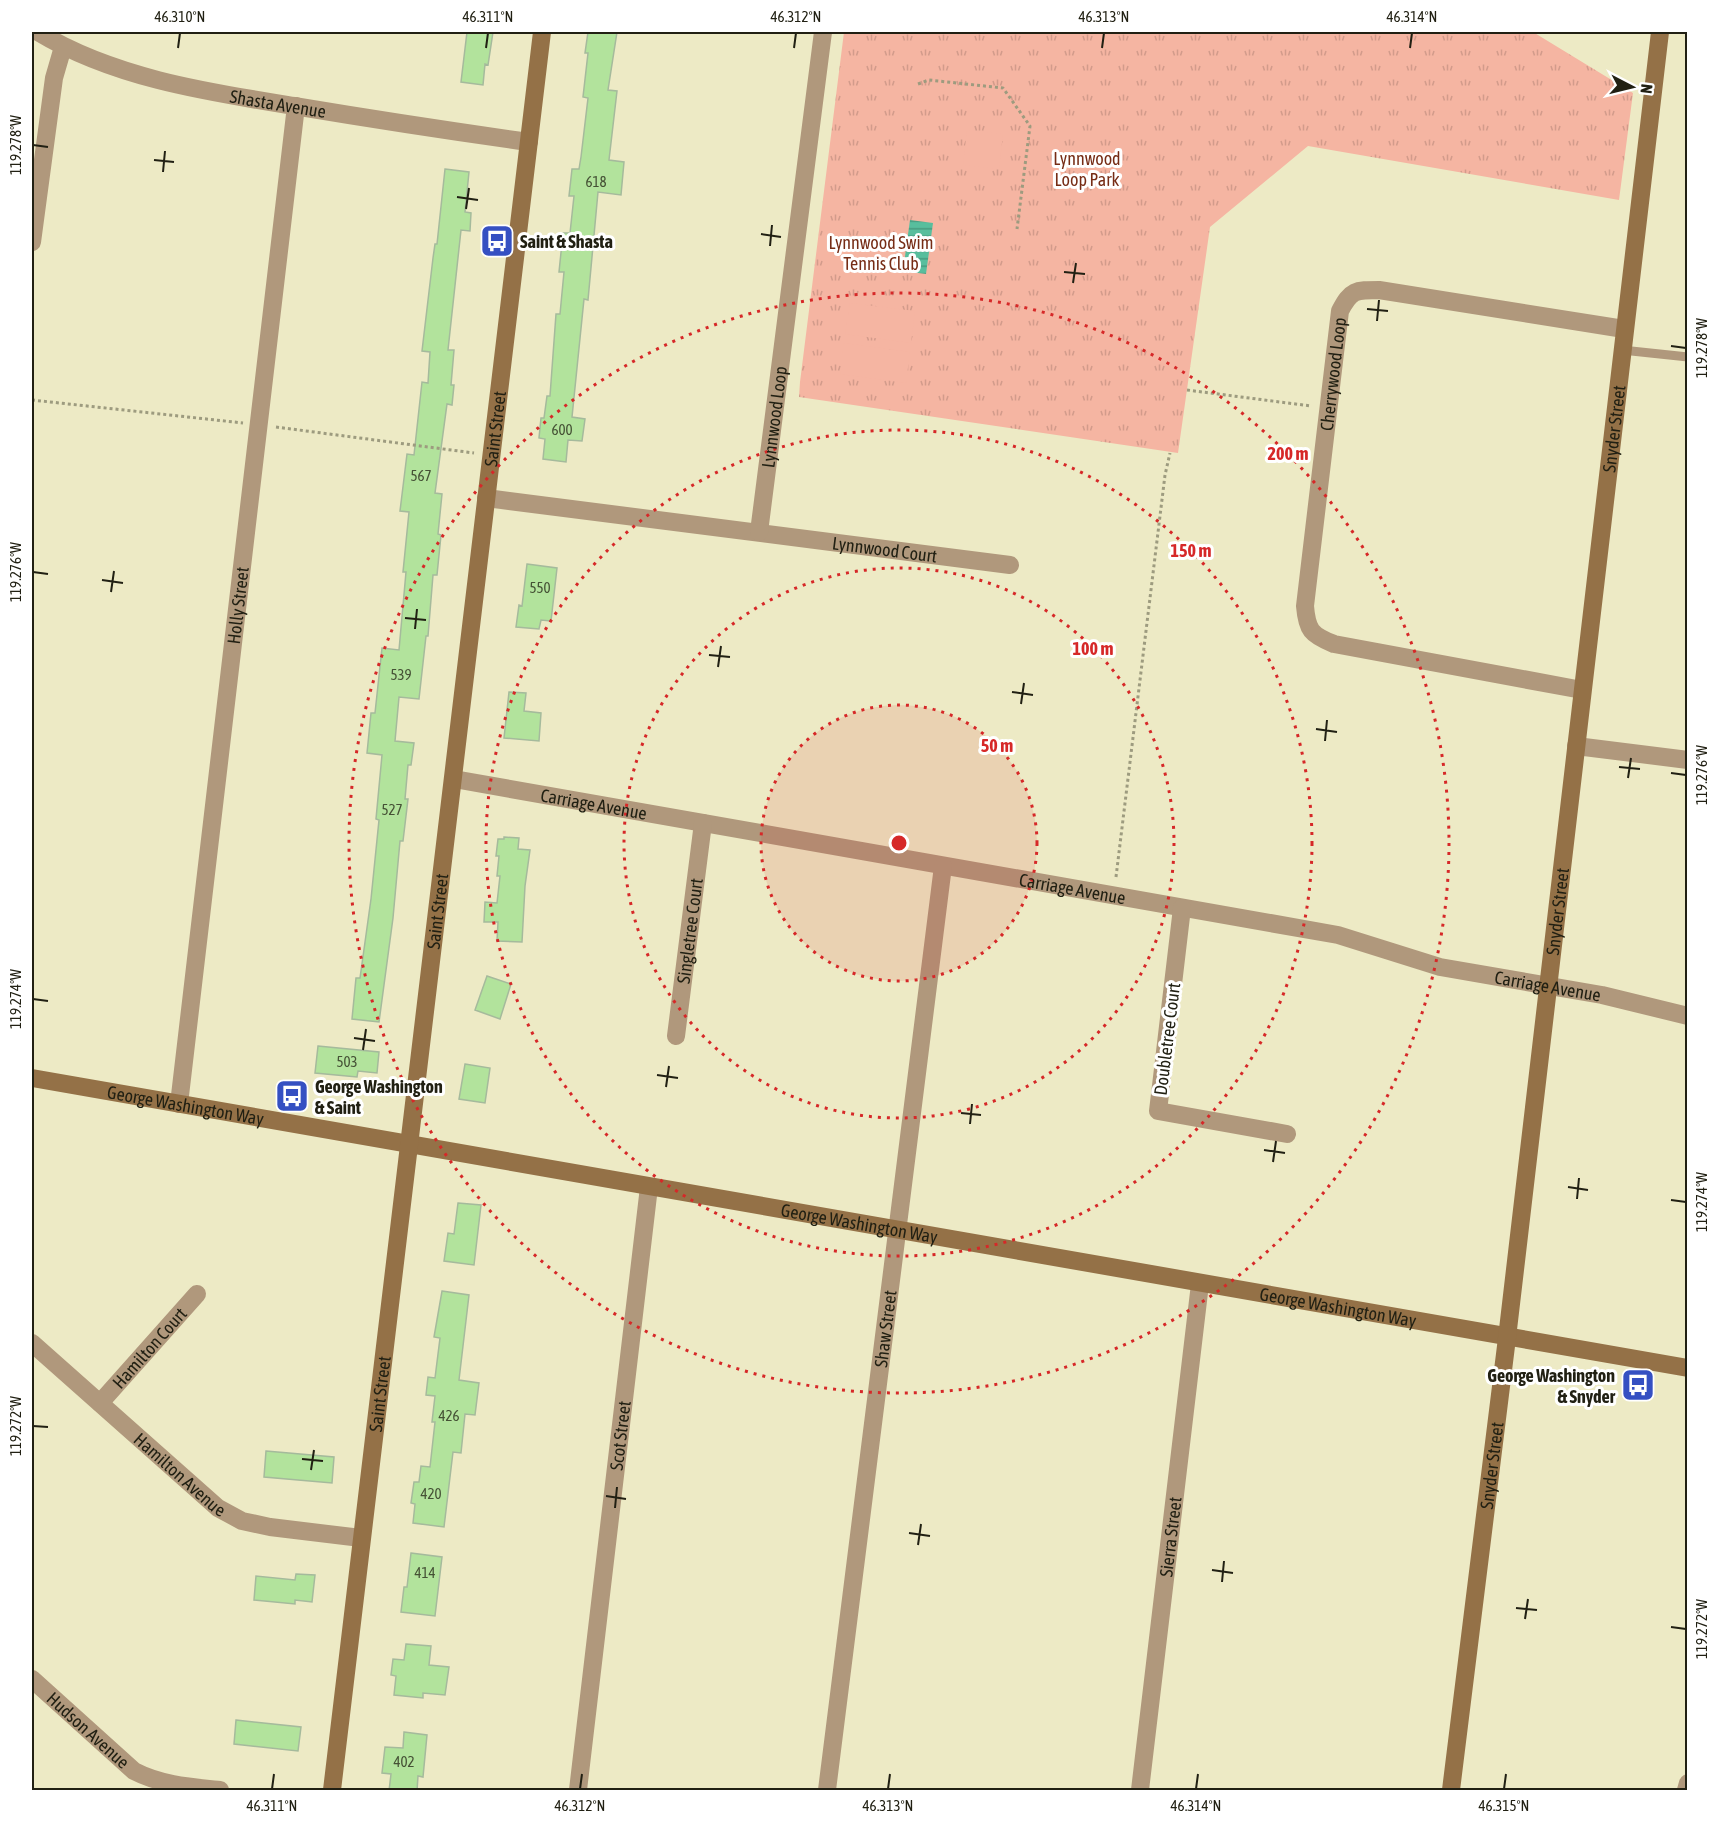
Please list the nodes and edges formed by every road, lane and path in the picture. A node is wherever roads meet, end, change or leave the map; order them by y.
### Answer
1 (38, 32) edge
2 (542, 32) edge
3 (823, 32) edge
4 (1660, 32) edge
5 (63, 47) junction
6 (918, 84) dead end
7 (296, 106) junction
8 (529, 142) junction
9 (1017, 229) dead end
10 (32, 242) edge
11 (1624, 329) junction
12 (1622, 350) junction
13 (1688, 357) edge
14 (1187, 390) dead end
15 (1312, 407) dead end
16 (1170, 453) dead end
17 (486, 498) junction
18 (759, 532) junction
19 (1010, 565) dead end
20 (1582, 690) junction
21 (1576, 746) junction
22 (1688, 760) edge
23 (454, 779) junction
24 (703, 824) junction
25 (943, 866) junction
26 (1116, 879) dead end
27 (1182, 908) junction
28 (1547, 986) junction
29 (1688, 1016) edge
30 (676, 1036) dead end
31 (32, 1078) edge
32 (179, 1104) junction
33 (1287, 1134) dead end
34 (409, 1145) junction
35 (649, 1187) junction
36 (897, 1230) junction
37 (1200, 1284) junction
38 (197, 1294) dead end
39 (1507, 1338) junction
40 (32, 1343) edge
41 (1688, 1368) edge
42 (100, 1403) junction
43 (362, 1538) junction
44 (32, 1679) edge
45 (1688, 1783) edge
46 (220, 1791) edge
47 (332, 1791) edge
48 (578, 1791) edge
49 (827, 1791) edge
50 (1140, 1791) edge
51 (1451, 1791) edge
52 (1686, 1791) edge

1 - 5 street, Shasta Avenue
2 - 8 street, Saint Street
3 - 18 street, Lynnwood Loop
4 - 11 street, Snyder Street
5 - 7 street, Shasta Avenue
5 - 10 street
6 - 9 path
7 - 8 street, Shasta Avenue
7 - 32 street, Holly Street
8 - 17 street, Saint Street
11 - 12 street, Snyder Street
11 - 20 street, Cherrywood Loop
12 - 13 lane
12 - 20 street, Snyder Street
14 - 15 path
16 - 26 path
17 - 18 street
17 - 23 street, Saint Street
18 - 19 street, Lynnwood Court
20 - 21 street, Snyder Street
21 - 22 street
21 - 28 street, Snyder Street
23 - 24 street, Carriage Avenue
23 - 34 street, Saint Street
24 - 25 street, Carriage Avenue
24 - 30 street, Singletree Court
25 - 27 street, Carriage Avenue
25 - 36 street, Shaw Street
27 - 28 street, Carriage Avenue
27 - 33 street, Doubletree Court
28 - 29 street, Carriage Avenue
28 - 39 street, Snyder Street
31 - 32 street, George Washington Way
32 - 34 street, George Washington Way
34 - 35 street, George Washington Way
34 - 43 street, Saint Street
35 - 36 street, George Washington Way
35 - 48 street, Scot Street
36 - 37 street, George Washington Way
36 - 49 street, Shaw Street
37 - 39 street, George Washington Way
37 - 50 street, Sierra Street
38 - 42 street, Hamilton Court
39 - 41 street, George Washington Way
39 - 51 street, Snyder Street
40 - 42 street, Hamilton Avenue
42 - 43 street, Hamilton Avenue
43 - 47 street, Saint Street
44 - 46 street, Hudson Avenue
45 - 52 street

